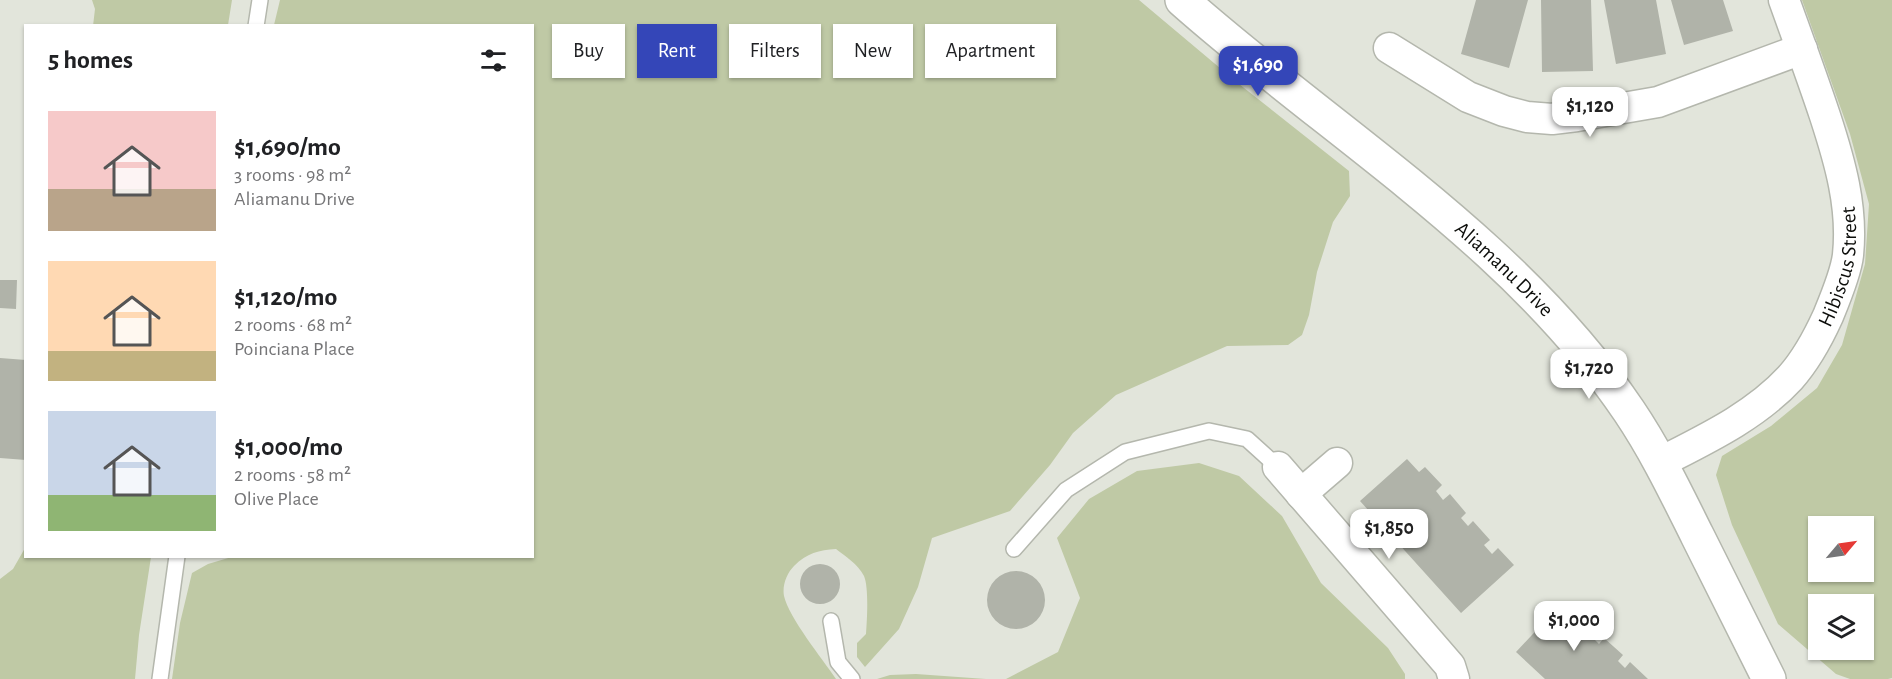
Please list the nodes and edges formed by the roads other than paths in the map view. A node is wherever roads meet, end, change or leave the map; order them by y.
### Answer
1 (260, 0) edge
2 (1182, 0) edge
3 (1784, 0) edge
4 (256, 24) edge
5 (1389, 48) dead end
6 (1802, 49) junction
7 (1661, 462) junction
8 (1337, 463) dead end
9 (1278, 467) joint
10 (1301, 494) junction
11 (1014, 549) dead end
12 (177, 558) edge
13 (831, 621) dead end
14 (160, 679) edge
15 (852, 679) edge
16 (1454, 679) edge
17 (1769, 679) edge

1 - 4 lane
2 - 7 street, Aliamanu Drive
3 - 6 street, Hibiscus Street
5 - 6 street
6 - 7 street, Hibiscus Street
7 - 17 street, Aliamanu Drive
8 - 10 street
9 - 10 street
9 - 11 lane
10 - 16 street
12 - 14 lane
13 - 15 lane

